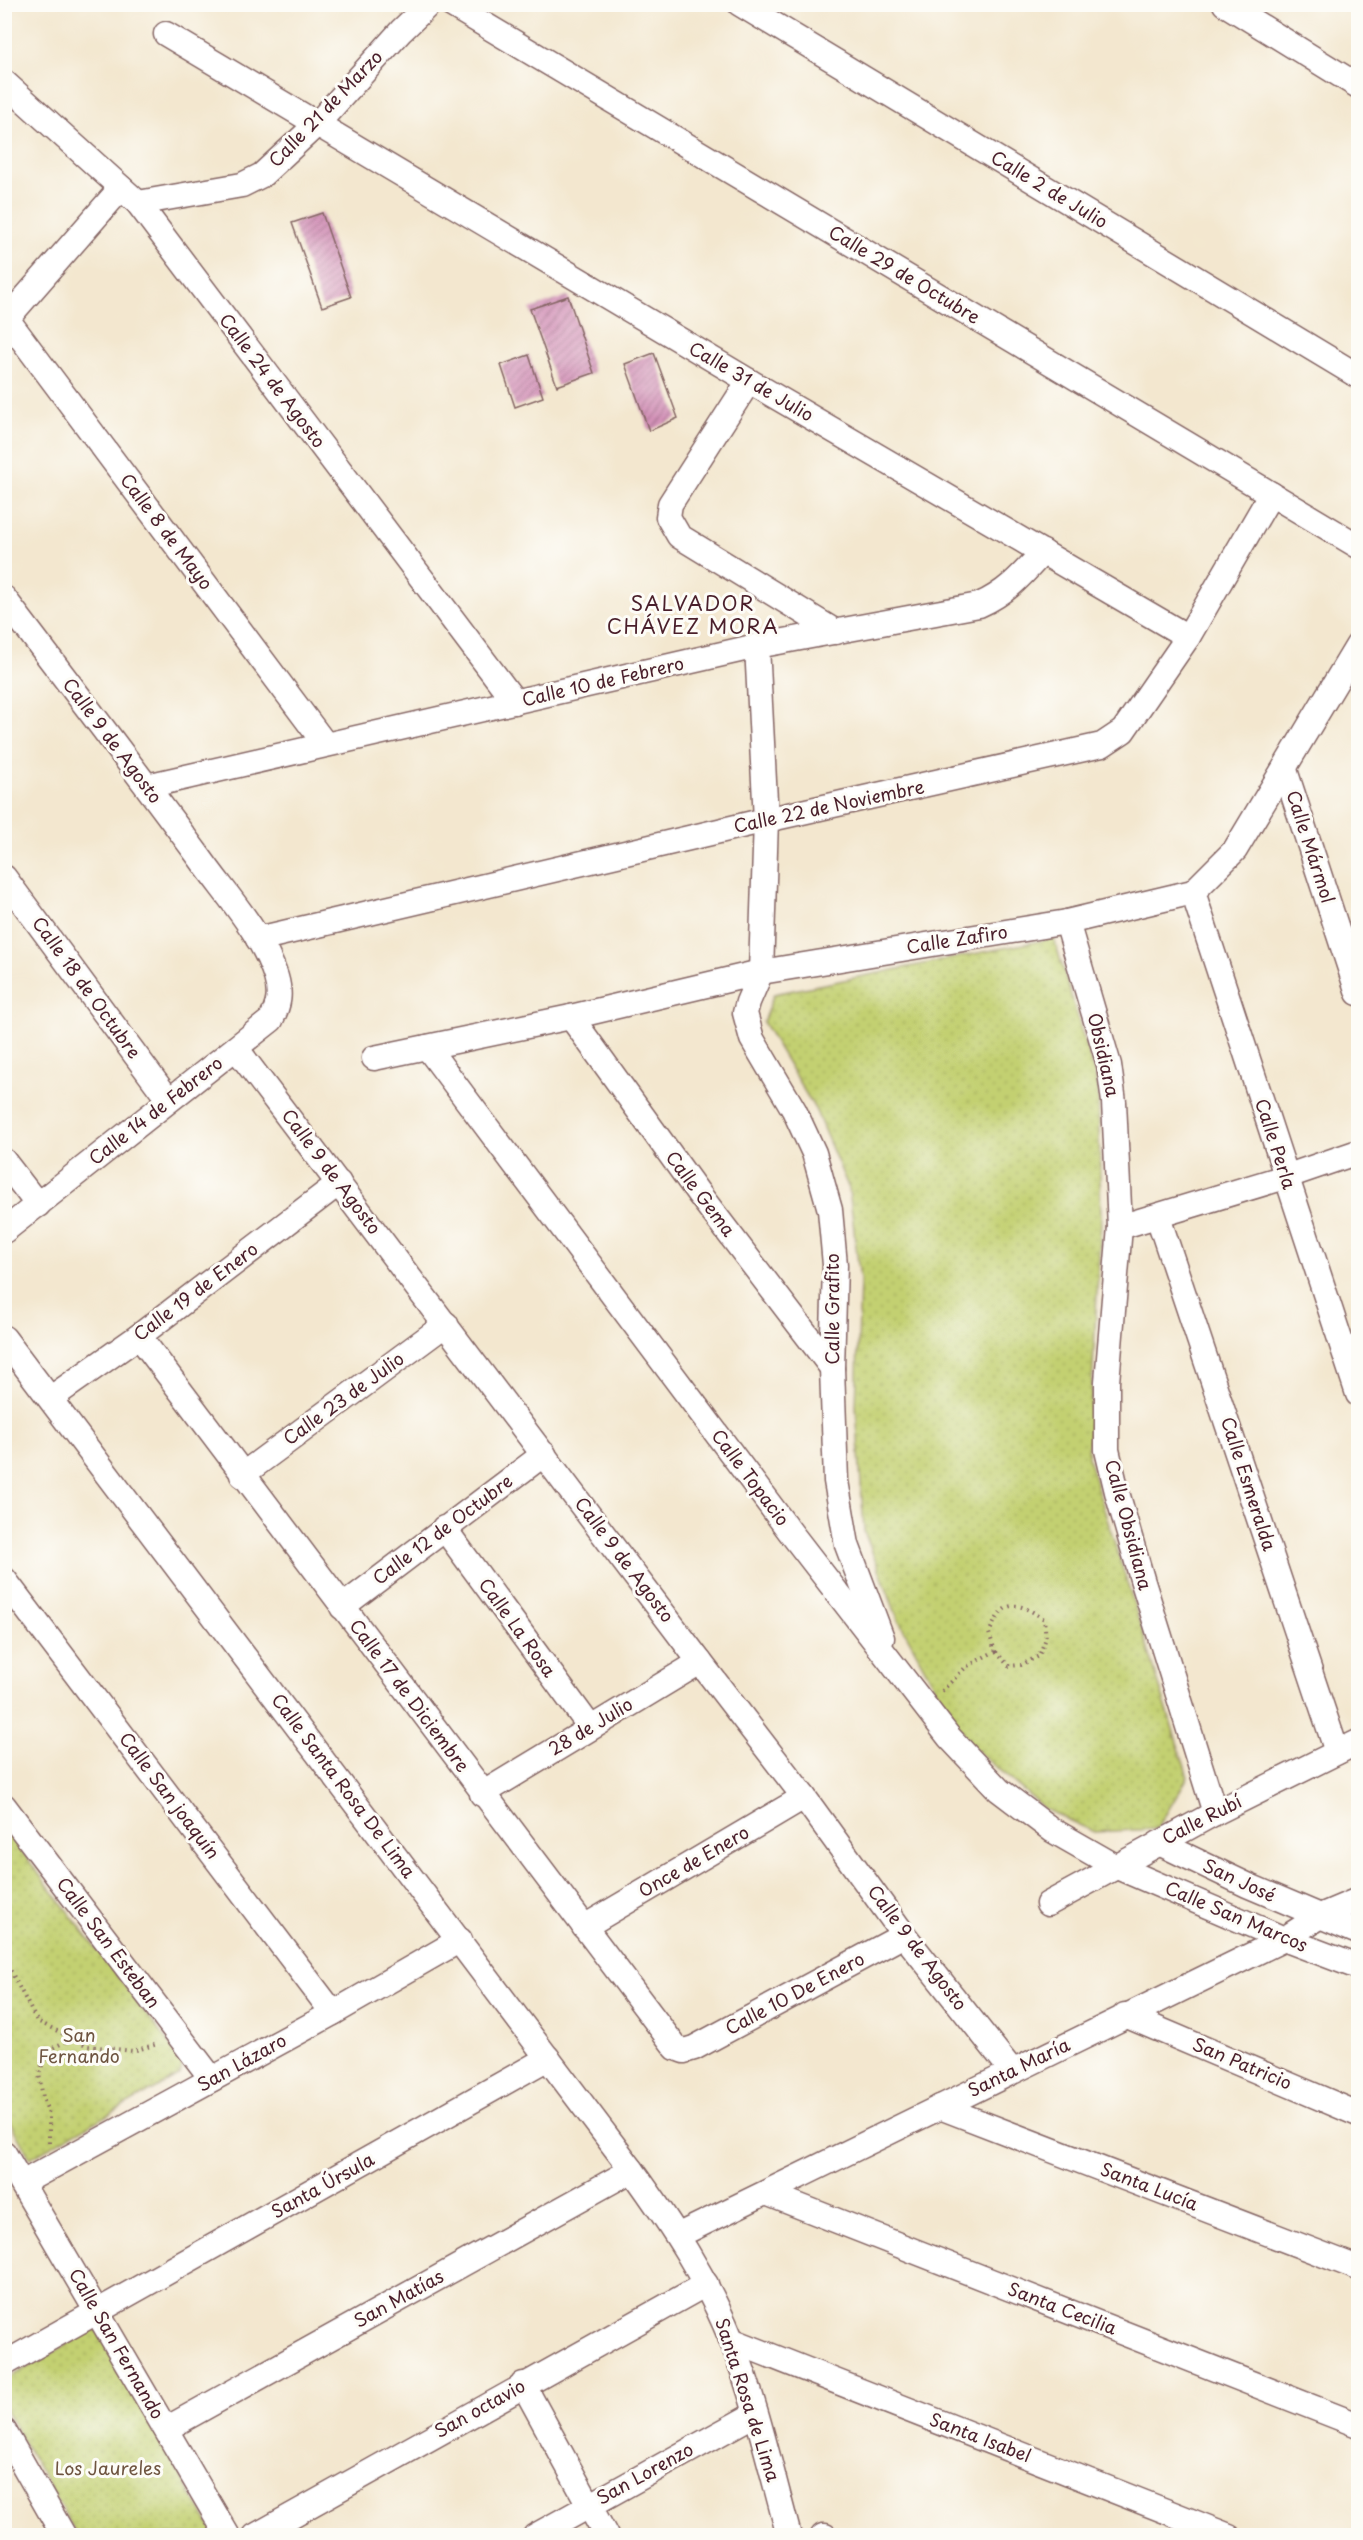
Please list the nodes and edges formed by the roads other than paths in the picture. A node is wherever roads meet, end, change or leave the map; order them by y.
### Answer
1 (429, 4) edge
2 (450, 4) edge
3 (740, 4) edge
4 (1227, 5) edge
5 (166, 34) dead end
6 (4, 82) edge
7 (1359, 86) edge
8 (316, 124) junction
9 (129, 195) junction
10 (6, 321) edge
11 (1359, 376) edge
12 (749, 381) junction
13 (1271, 494) junction
14 (1359, 546) edge
15 (1042, 552) junction
16 (4, 598) edge
17 (836, 632) junction
18 (1188, 637) junction
19 (1359, 645) edge
20 (757, 646) junction
21 (516, 702) junction
22 (325, 744) junction
23 (1285, 770) junction
24 (147, 786) junction
25 (766, 820) junction
26 (4, 877) edge
27 (1193, 892) junction
28 (1068, 922) junction
29 (258, 939) junction
30 (761, 972) junction
31 (275, 975) joint
32 (1359, 993) edge
33 (571, 1017) junction
34 (428, 1047) junction
35 (236, 1048) junction
36 (374, 1058) dead end
37 (168, 1099) junction
38 (1359, 1152) edge
39 (4, 1161) edge
40 (1285, 1177) junction
41 (339, 1182) junction
42 (38, 1204) junction
43 (1158, 1217) junction
44 (1120, 1227) junction
45 (4, 1231) edge
46 (446, 1324) junction
47 (139, 1336) junction
48 (4, 1338) edge
49 (832, 1368) junction
50 (1359, 1394) edge
51 (51, 1398) junction
52 (544, 1454) junction
53 (242, 1475) junction
54 (444, 1528) junction
55 (4, 1579) edge
56 (342, 1607) junction
57 (891, 1660) junction
58 (700, 1662) junction
59 (590, 1727) junction
60 (1359, 1742) edge
61 (1337, 1752) junction
62 (482, 1794) junction
63 (804, 1797) junction
64 (4, 1806) edge
65 (1215, 1813) junction
66 (1159, 1843) junction
67 (1115, 1866) junction
68 (1359, 1900) edge
69 (1048, 1904) dead end
70 (1320, 1917) junction
71 (584, 1927) junction
72 (1359, 1932) edge
73 (904, 1935) junction
74 (1284, 1939) junction
75 (460, 1940) junction
76 (1359, 1967) edge
77 (333, 2013) junction
78 (1125, 2015) junction
79 (684, 2051) joint
80 (549, 2058) junction
81 (1012, 2071) junction
82 (212, 2079) junction
83 (940, 2107) junction
84 (1359, 2114) edge
85 (4, 2153) edge
86 (632, 2170) junction
87 (22, 2183) junction
88 (766, 2193) junction
89 (679, 2235) junction
90 (1359, 2268) edge
91 (706, 2283) junction
92 (98, 2313) junction
93 (731, 2340) junction
94 (4, 2364) edge
95 (524, 2384) junction
96 (755, 2414) junction
97 (1359, 2425) edge
98 (166, 2429) junction
99 (4, 2431) edge
100 (590, 2505) junction
101 (64, 2535) edge
102 (228, 2535) edge
103 (255, 2535) edge
104 (535, 2535) edge
105 (606, 2535) edge
106 (789, 2535) edge
107 (1229, 2535) edge

1 - 8 street, Calle 21 de Marzo
2 - 13 street, Calle 29 de Octubre
3 - 11 street, Calle 2 de Julio
4 - 7 street
5 - 8 street, Calle 31 de Julio
6 - 9 street, Calle 24 de Agosto
8 - 9 street, Calle 21 de Marzo
8 - 12 street, Calle 31 de Julio
9 - 10 street
9 - 21 street, Calle 24 de Agosto
10 - 22 street, Calle 8 de Mayo
12 - 15 street, Calle 31 de Julio
12 - 17 street
13 - 14 street, Calle 29 de Octubre
13 - 18 street, Calle 22 de Noviembre
15 - 17 street, Calle 10 de Febrero
15 - 18 street, Calle 31 de Julio
16 - 24 street, Calle 9 de Agosto
17 - 20 street, Calle 10 de Febrero
18 - 25 street, Calle 22 de Noviembre
19 - 23 street
20 - 21 street, Calle 10 de Febrero
20 - 25 street
21 - 22 street, Calle 10 de Febrero
22 - 24 street, Calle 10 de Febrero
23 - 27 street
23 - 32 street, Calle Mármol
24 - 29 street, Calle 9 de Agosto
25 - 29 street, Calle 22 de Noviembre
25 - 30 street
26 - 37 street, Calle 18 de Octubre
27 - 28 street, Calle Zafiro
27 - 40 street, Calle Perla
28 - 30 street, Calle Zafiro
28 - 44 street, Obsidiana
29 - 31 street, Calle 9 de Agosto
30 - 33 street, Calle Zafiro
30 - 49 street, Calle Grafito
31 - 35 street, Calle 14 de Febrero
33 - 34 street, Calle Zafiro
33 - 49 street, Calle Gema
34 - 36 street, Calle Zafiro
34 - 57 street, Calle Topacio
35 - 37 street, Calle 14 de Febrero
35 - 41 street, Calle 9 de Agosto
37 - 42 street, Calle 14 de Febrero
38 - 40 street
39 - 42 street
40 - 43 street
40 - 50 street, Calle Perla
41 - 46 street, Calle 9 de Agosto
41 - 47 street, Calle 19 de Enero
42 - 45 street, Calle 14 de Febrero
43 - 44 street
43 - 61 street, Calle Esmeralda
44 - 65 street, Calle Obsidiana
46 - 52 street, Calle 9 de Agosto
46 - 53 street, Calle 23 de Julio
47 - 51 street, Calle 19 de Enero
47 - 53 street, Calle 17 de Diciembre
48 - 51 street, Calle Santa Rosa De Lima
49 - 57 street, Calle Grafito
51 - 75 street, Calle Santa Rosa De Lima
52 - 54 street, Calle 12 de Octubre
52 - 58 street, Calle 9 de Agosto
53 - 56 street, Calle 17 de Diciembre
54 - 56 street, Calle 12 de Octubre
54 - 59 street, Calle La Rosa
55 - 77 street, Calle San joaquín
56 - 62 street, Calle 17 de Diciembre
57 - 67 street, Calle Topacio
58 - 59 street, 28 de Julio
58 - 63 street, Calle 9 de Agosto
59 - 62 street, 28 de Julio
60 - 61 street, Calle Rubí
61 - 65 street, Calle Rubí
62 - 71 street, Calle 17 de Diciembre
63 - 71 street, Once de Enero
63 - 73 street, Calle 9 de Agosto
64 - 82 street, Calle San Esteban
65 - 66 street, Calle Rubí
66 - 67 street, Calle Rubí
66 - 70 street, San José
67 - 69 street, Calle Rubí
67 - 74 street, Calle San Marcos
68 - 70 street, Santa María
70 - 72 street, Calle San Marcos
70 - 74 street, Santa María
71 - 79 street, Calle 17 de Diciembre
73 - 79 street, Calle 10 De Enero
73 - 81 street, Calle 9 de Agosto
74 - 76 street, Calle San Marcos
74 - 78 street, Santa María
75 - 77 street, San Lázaro
75 - 80 street, Calle Santa Rosa De Lima
77 - 82 street, San Lázaro
78 - 81 street, Santa María
78 - 84 street, San Patricio
80 - 86 street, Calle Santa Rosa De Lima
80 - 92 street, Santa Úrsula
81 - 83 street, Santa María
82 - 87 street, San Lázaro
83 - 88 street, Santa María
83 - 90 street, Santa Lucía
85 - 87 street, Calle San Fernando
86 - 89 street, Calle Santa Rosa De Lima
86 - 98 street, San Matías
87 - 92 street, Calle San Fernando
88 - 89 street, Santa María
88 - 97 street, Santa Cecilia
89 - 91 street, Santa Rosa de Lima
91 - 93 street, Santa Rosa de Lima
91 - 95 street, San octavio
92 - 94 street, Santa Úrsula
92 - 98 street, Calle San Fernando
93 - 96 street, Santa Rosa de Lima
93 - 107 street, Santa Isabel
95 - 100 street
95 - 103 street, San octavio
96 - 100 street, San Lorenzo
96 - 106 street, Santa Rosa de Lima
98 - 102 street, Calle San Fernando
99 - 101 street
100 - 104 street, San Lorenzo
100 - 105 street

